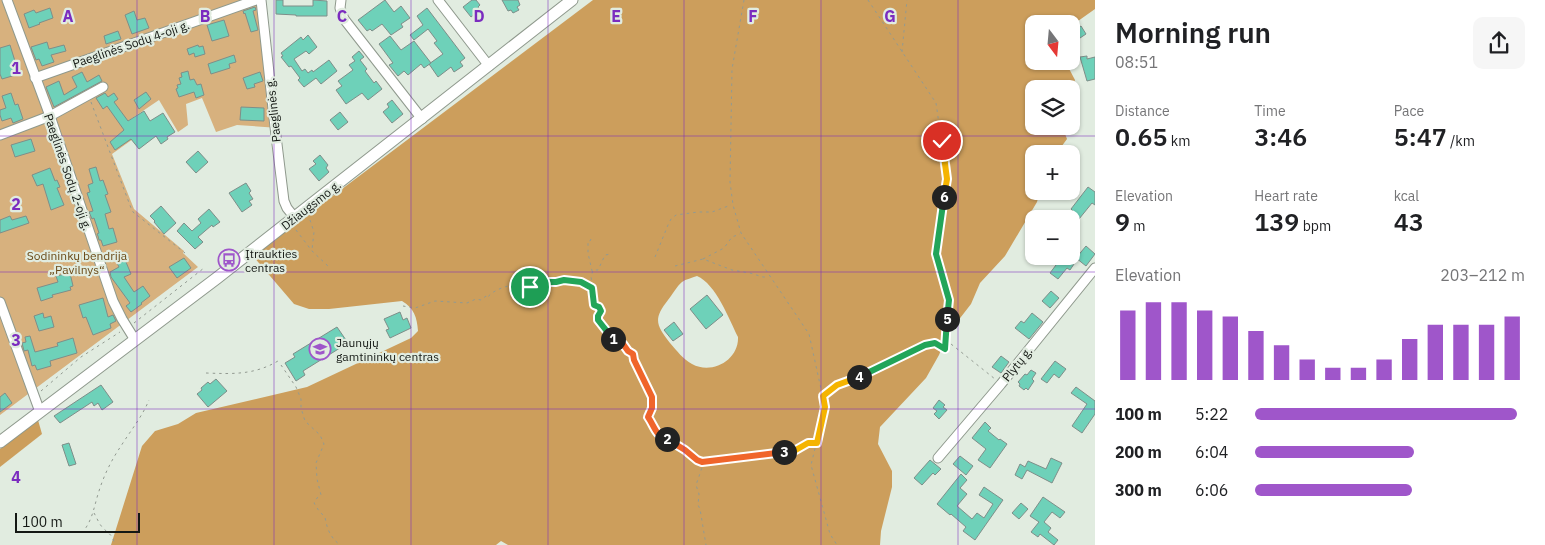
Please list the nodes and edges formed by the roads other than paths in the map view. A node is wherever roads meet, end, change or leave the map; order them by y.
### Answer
1 (8, 0) edge
2 (256, 0) edge
3 (261, 0) edge
4 (341, 0) edge
5 (438, 0) edge
6 (572, 0) edge
7 (489, 66) junction
8 (35, 78) junction
9 (103, 87) dead end
10 (50, 116) junction
11 (422, 119) junction
12 (0, 135) edge
13 (296, 217) junction
14 (1095, 268) edge
15 (0, 302) edge
16 (135, 340) junction
17 (40, 412) junction
18 (0, 442) edge
19 (938, 458) dead end

1 - 8 street, Paeglinės Sodų 2-oji g.
2 - 8 street, Paeglinės Sodų 4-oji g.
3 - 13 street, Paeglinės g.
4 - 11 street
5 - 7 street
6 - 7 street, Džiaugsmo g.
7 - 11 street, Džiaugsmo g.
8 - 10 street, Paeglinės Sodų 2-oji g.
9 - 10 street
10 - 12 street
10 - 16 street, Paeglinės Sodų 2-oji g.
11 - 13 street, Džiaugsmo g.
13 - 16 street, Džiaugsmo g.
14 - 19 street, Plytų g.
15 - 17 street
16 - 17 street, Džiaugsmo g.
17 - 18 street, Džiaugsmo g.

